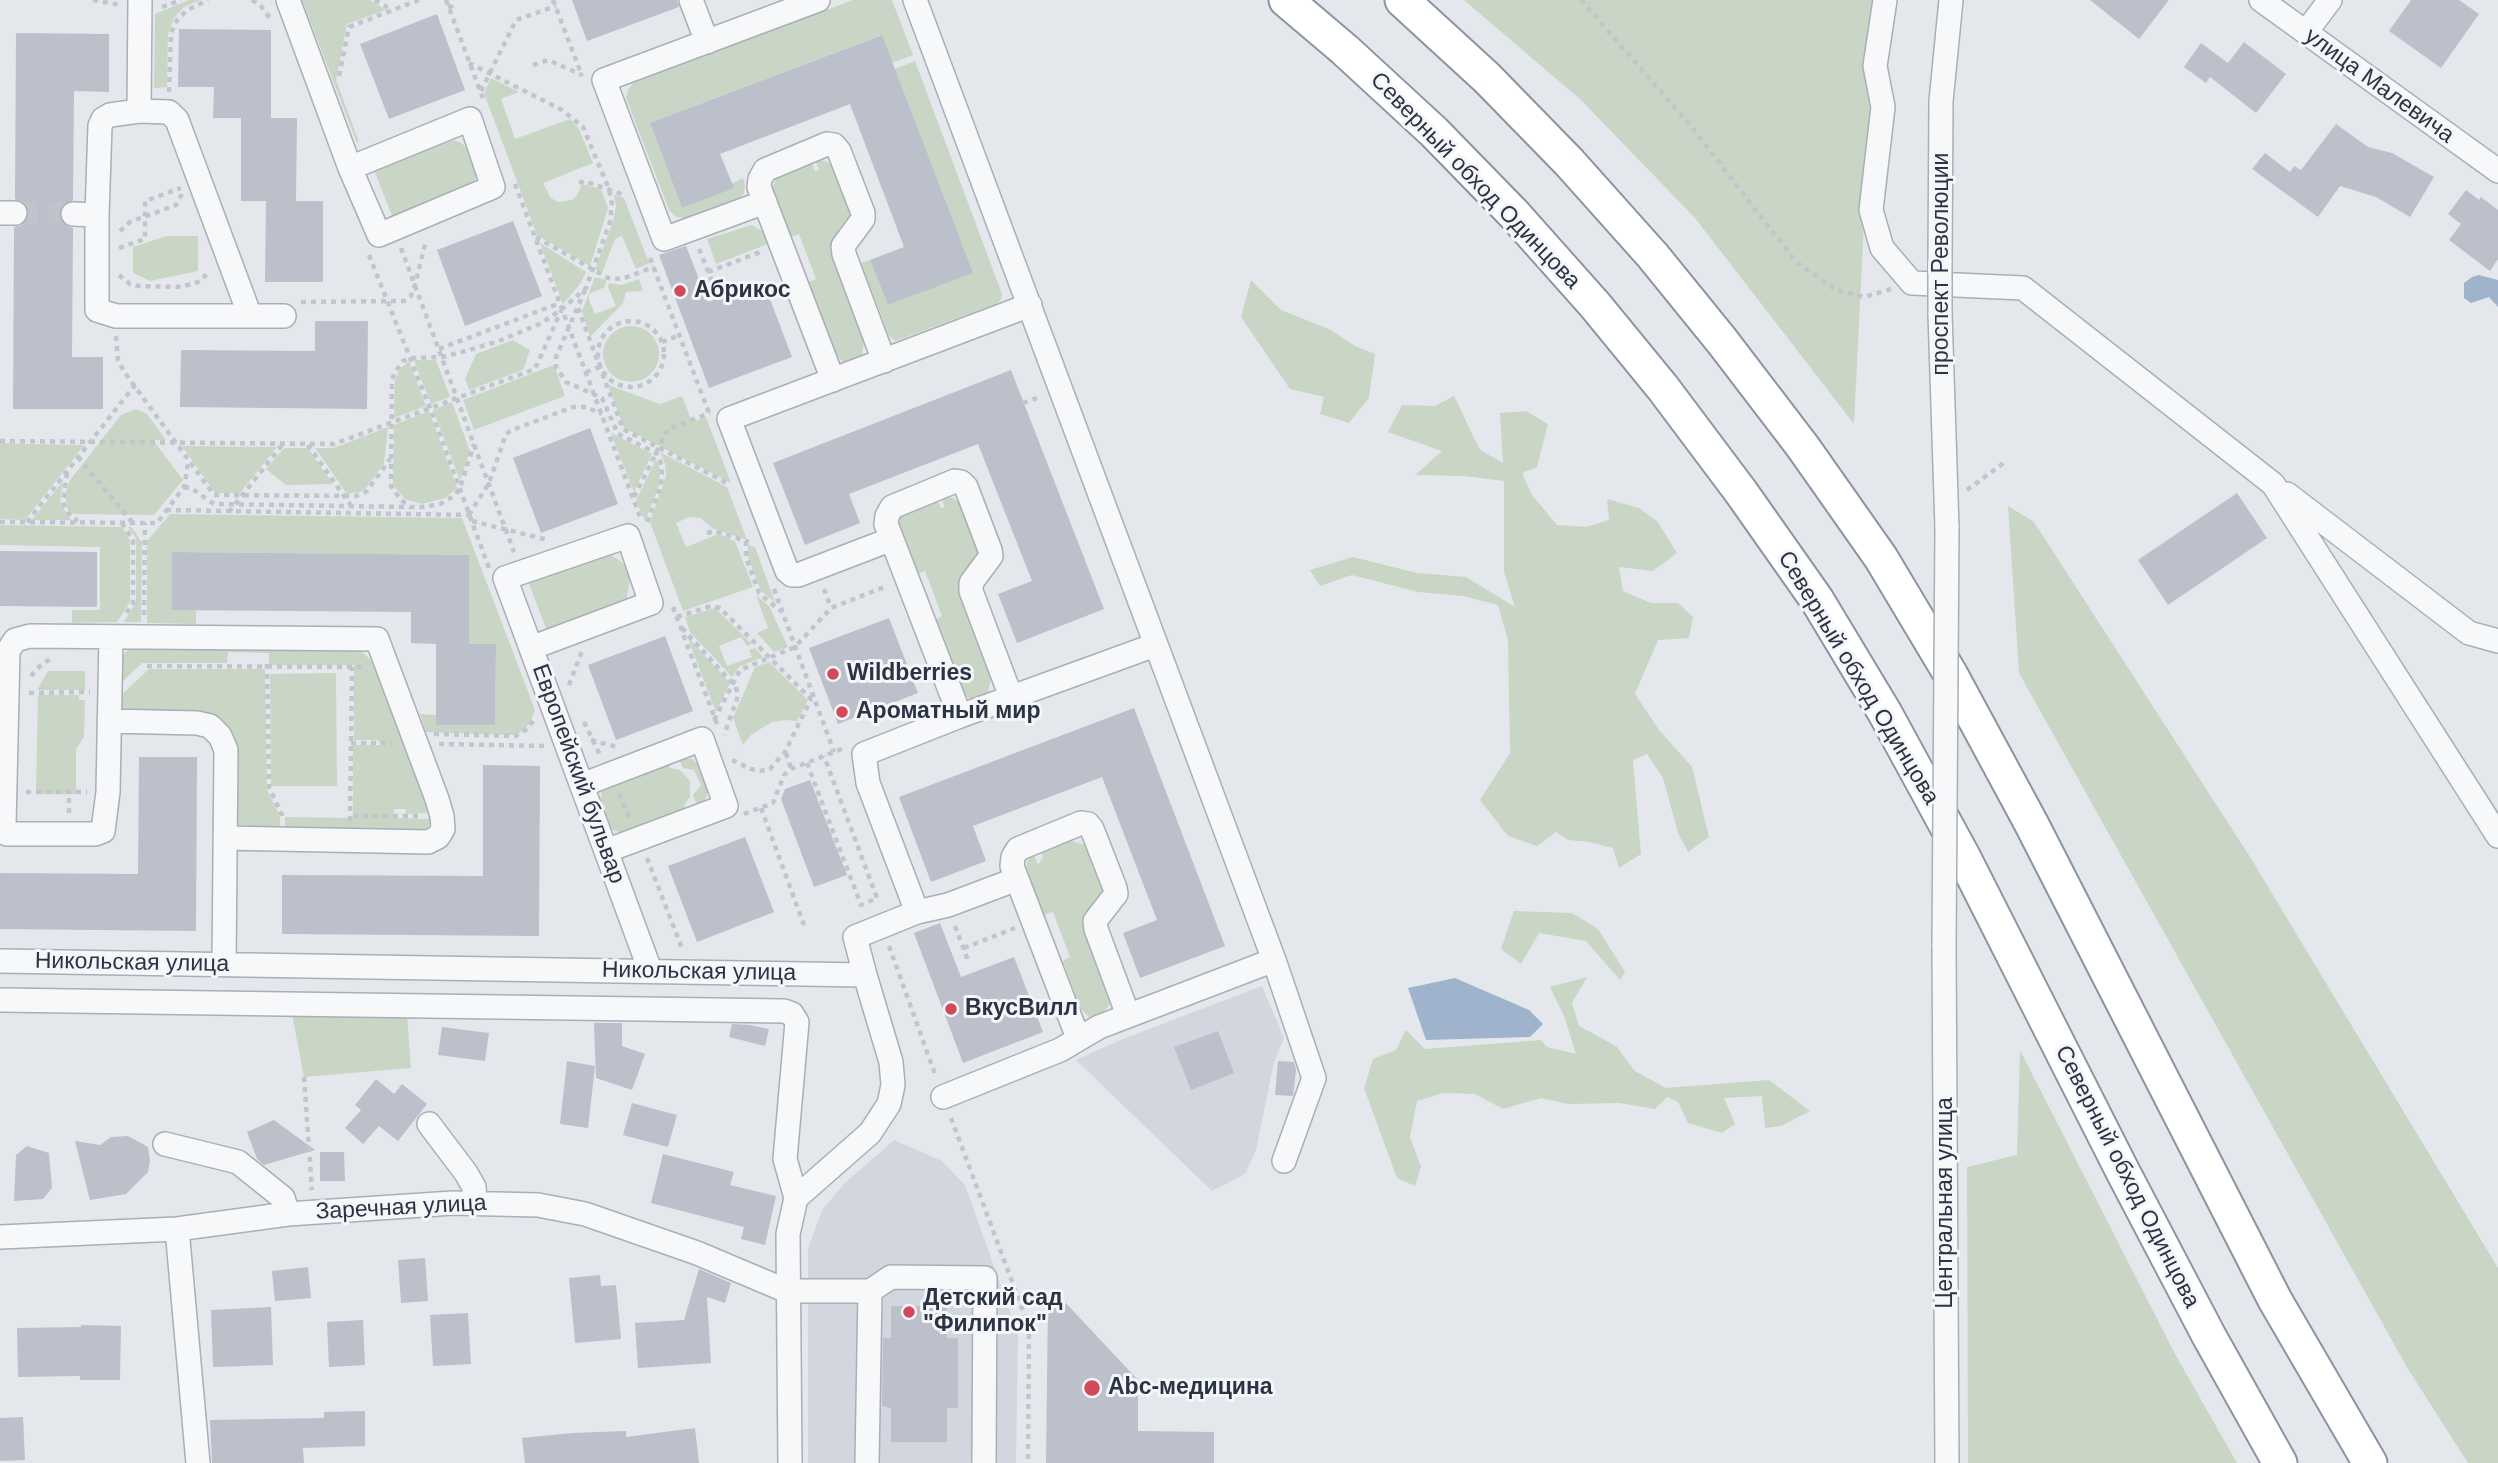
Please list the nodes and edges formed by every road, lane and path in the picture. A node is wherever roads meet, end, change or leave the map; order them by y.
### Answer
1 (140, 0) edge
2 (208, 0) edge
3 (288, 0) edge
4 (375, 0) edge
5 (446, 0) edge
6 (453, 0) edge
7 (691, 0) edge
8 (818, 0) edge
9 (915, 0) edge
10 (1286, 0) edge
11 (1402, 0) edge
12 (1581, 0) edge
13 (1885, 0) edge
14 (1951, 0) edge
15 (2261, 0) edge
16 (2330, 0) edge
17 (554, 3) edge
18 (448, 7) junction
19 (392, 10) dead end
20 (2306, 32) junction
21 (706, 42) junction
22 (469, 63) junction
23 (533, 65) dead end
24 (489, 74) junction
25 (591, 81) junction
26 (480, 92) junction
27 (484, 102) dead end
28 (139, 111) junction
29 (169, 112) junction
30 (350, 169) junction
31 (2498, 172) edge
32 (512, 175) dead end
33 (579, 183) dead end
34 (623, 184) dead end
35 (186, 186) junction
36 (609, 189) junction
37 (190, 195) dead end
38 (765, 202) junction
39 (73, 214) tunnel mouth
40 (432, 214) junction
41 (97, 215) junction
42 (145, 217) junction
43 (692, 229) junction
44 (380, 235) junction
45 (535, 237) junction
46 (781, 245) junction
47 (649, 255) dead end
48 (212, 265) dead end
49 (654, 267) junction
50 (592, 271) junction
51 (708, 272) junction
52 (713, 284) dead end
53 (1912, 284) junction
54 (586, 288) junction
55 (388, 302) junction
56 (1030, 305) junction
57 (561, 306) junction
58 (578, 308) junction
59 (116, 316) junction
60 (250, 316) junction
61 (284, 316) joint
62 (569, 328) junction
63 (680, 335) junction
64 (662, 342) junction
65 (439, 349) dead end
66 (442, 356) junction
67 (410, 358) junction
68 (884, 360) junction
69 (600, 367) junction
70 (586, 372) junction
71 (833, 380) junction
72 (135, 385) junction
73 (594, 395) junction
74 (1044, 395) dead end
75 (457, 398) junction
76 (1023, 403) dead end
77 (430, 408) junction
78 (709, 413) junction
79 (601, 414) junction
80 (609, 418) junction
81 (391, 423) junction
82 (713, 426) dead end
83 (0, 441) edge
84 (90, 442) junction
85 (475, 443) junction
86 (176, 444) junction
87 (283, 444) junction
88 (308, 445) junction
89 (657, 450) junction
90 (78, 457) junction
91 (391, 459) junction
92 (188, 461) junction
93 (2005, 462) dead end
94 (67, 471) junction
95 (732, 475) dead end
96 (489, 483) junction
97 (2273, 484) junction
98 (184, 487) junction
99 (460, 488) junction
100 (1965, 491) dead end
101 (241, 496) junction
102 (345, 497) junction
103 (633, 498) junction
104 (235, 504) junction
105 (352, 506) junction
106 (410, 507) junction
107 (166, 510) junction
108 (229, 512) junction
109 (357, 514) junction
110 (470, 518) junction
111 (0, 522) edge
112 (27, 522) junction
113 (82, 522) junction
114 (122, 523) junction
115 (132, 523) junction
116 (145, 523) junction
117 (506, 529) junction
118 (707, 533) dead end
119 (753, 534) dead end
120 (892, 539) junction
121 (746, 541) junction
122 (585, 550) junction
123 (513, 575) junction
124 (907, 578) junction
125 (770, 579) dead end
126 (669, 595) dead end
127 (782, 612) junction
128 (677, 617) junction
129 (681, 626) junction
130 (111, 637) junction
131 (144, 637) junction
132 (266, 638) junction
133 (2498, 641) edge
134 (1155, 645) junction
135 (795, 647) junction
136 (531, 648) junction
137 (769, 657) junction
138 (154, 661) dead end
139 (354, 664) junction
140 (267, 667) junction
141 (362, 667) junction
142 (387, 667) junction
143 (367, 679) dead end
144 (733, 681) junction
145 (97, 692) junction
146 (7, 693) junction
147 (1011, 697) junction
148 (813, 699) junction
149 (537, 710) dead end
150 (960, 716) junction
151 (715, 719) junction
152 (109, 721) junction
153 (412, 734) junction
154 (3, 736) edge
155 (566, 743) junction
156 (527, 746) dead end
157 (541, 747) dead end
158 (785, 752) junction
159 (834, 752) junction
160 (864, 754) junction
161 (396, 755) dead end
162 (824, 756) junction
163 (655, 757) junction
164 (807, 762) junction
165 (733, 768) dead end
166 (791, 769) junction
167 (23, 779) dead end
168 (582, 785) junction
169 (23, 792) junction
170 (23, 800) dead end
171 (86, 801) dead end
172 (736, 804) junction
173 (415, 808) dead end
174 (761, 808) junction
175 (750, 812) junction
176 (336, 816) dead end
177 (350, 816) junction
178 (410, 816) junction
179 (442, 816) junction
180 (75, 817) dead end
181 (68, 821) dead end
182 (407, 823) dead end
183 (272, 824) dead end
184 (2498, 836) edge
185 (225, 838) junction
186 (350, 839) junction
187 (607, 851) junction
188 (1017, 879) junction
189 (948, 905) junction
190 (917, 912) junction
191 (1034, 921) junction
192 (804, 925) dead end
193 (888, 943) dead end
194 (1944, 944) joint
195 (964, 948) junction
196 (1274, 960) junction
197 (0, 961) edge
198 (969, 962) dead end
199 (224, 964) junction
200 (650, 970) junction
201 (865, 975) junction
202 (0, 1000) edge
203 (1128, 1015) junction
204 (1078, 1038) junction
205 (304, 1077) dead end
206 (943, 1097) junction
207 (429, 1124) dead end
208 (165, 1144) dead end
209 (1284, 1161) dead end
210 (796, 1198) junction
211 (475, 1202) junction
212 (313, 1212) junction
213 (288, 1214) junction
214 (177, 1229) junction
215 (0, 1237) edge
216 (788, 1291) junction
217 (870, 1291) junction
218 (198, 1463) edge
219 (790, 1463) edge
220 (867, 1463) edge
221 (984, 1463) edge
222 (1028, 1463) edge
223 (1947, 1463) edge
224 (2280, 1463) edge
225 (2370, 1463) edge

1 - 28 street
2 - 29 path
3 - 30 street
4 - 19 path
5 - 18 path
6 - 18 path
7 - 21 street
8 - 21 street
9 - 56 street
10 - 224 highway, Северный обход Одинцова
11 - 225 highway
12 - 53 path
13 - 53 street
14 - 194 street, проспект Революции, bridge
15 - 20 street, улица Малевича
16 - 20 street
17 - 24 path
17 - 25 path
18 - 22 path
20 - 31 street, улица Малевича
21 - 25 street
22 - 24 path
22 - 26 path
23 - 25 path
24 - 26 path
24 - 36 path
25 - 43 street
26 - 27 path
28 - 29 street
28 - 41 street
29 - 60 street
30 - 40 street
30 - 44 street
32 - 45 path
33 - 36 path
34 - 36 path
35 - 37 path
35 - 42 path
35 - 42 path
36 - 50 path
38 - 43 street
38 - 46 street
38 - 68 street
39 - 41 street
40 - 44 street
40 - 55 path
41 - 59 street
42 - 42 path
43 - 51 path
44 - 55 path
45 - 50 path
45 - 57 path
46 - 51 path
46 - 71 street
47 - 49 path
48 - 59 path
49 - 50 path
49 - 63 path
50 - 54 path
51 - 52 path
53 - 97 street
54 - 57 path
54 - 58 path
55 - 61 path
55 - 67 path
56 - 68 street
56 - 134 street
57 - 62 path
57 - 65 path
57 - 66 path
57 - 75 path
58 - 62 path
58 - 69 path
59 - 60 street
59 - 72 path
60 - 61 street
62 - 70 path
62 - 73 path
63 - 64 path
63 - 78 path
64 - 69 path
64 - 69 path
66 - 67 path
66 - 75 path
67 - 77 path
67 - 81 path
68 - 71 street
69 - 70 path
69 - 89 path
70 - 73 path
71 - 120 street
72 - 84 path
72 - 86 path
73 - 79 path
73 - 80 path
74 - 76 path
75 - 77 path
75 - 85 path
77 - 81 path
77 - 99 path
78 - 82 path
78 - 89 path
79 - 80 path
79 - 96 path
79 - 103 path
80 - 89 path
81 - 88 path
81 - 91 path
83 - 84 path
84 - 86 path
84 - 90 path
85 - 96 path
85 - 99 path
86 - 87 path
86 - 92 path
87 - 88 path
87 - 101 path
88 - 102 path
89 - 95 path
89 - 103 path
89 - 103 path
90 - 94 path
90 - 115 path
91 - 102 path
91 - 106 path
92 - 98 path
92 - 101 path
93 - 100 path
94 - 112 path
94 - 113 path
96 - 110 path
96 - 117 path
97 - 133 street
97 - 184 street
98 - 104 path
98 - 107 path
99 - 106 path
99 - 110 path
101 - 102 path
101 - 104 path
102 - 105 path
104 - 105 path
104 - 108 path
105 - 106 path
105 - 109 path
107 - 108 path
107 - 116 path
108 - 109 path
109 - 110 path
110 - 117 path
111 - 112 path
112 - 113 path
113 - 114 path
114 - 115 path
114 - 130 path
115 - 116 path
116 - 131 path
117 - 122 path
117 - 123 path
118 - 121 path
119 - 121 path
120 - 124 street
120 - 147 street
121 - 127 path
122 - 123 street
122 - 136 street
123 - 136 street, Европейский бульвар
124 - 135 path
124 - 150 street
125 - 127 path
126 - 128 path
127 - 135 path
128 - 129 path
128 - 137 path
129 - 144 path
129 - 151 path
130 - 131 street
130 - 145 street
130 - 146 street
131 - 132 street
132 - 140 path
132 - 142 street
134 - 147 street
134 - 196 street
135 - 137 path
135 - 148 path
136 - 155 street, Европейский бульвар
137 - 144 path
137 - 148 path
138 - 140 path
139 - 140 path
139 - 141 path
139 - 177 path
140 - 183 path
141 - 142 path
141 - 143 path
142 - 153 street
144 - 151 path
144 - 151 path
145 - 146 path
145 - 152 street
146 - 154 street
147 - 150 street
148 - 158 path
148 - 159 path
149 - 153 path
150 - 160 street
152 - 154 street
152 - 185 street
153 - 161 path
153 - 179 street
155 - 163 path
155 - 168 street, Европейский бульвар
156 - 157 path
158 - 165 path
158 - 166 path
159 - 160 path
159 - 162 path
160 - 190 street
162 - 164 path
162 - 164 path
163 - 168 street
163 - 172 street
164 - 166 path
166 - 174 path
167 - 169 path
168 - 187 street, Европейский бульвар
169 - 170 path
169 - 171 path
172 - 175 path
172 - 175 path
172 - 187 street
173 - 178 path
174 - 175 path
174 - 192 path
176 - 177 path
177 - 178 path
177 - 186 path
178 - 179 path
178 - 182 path
179 - 186 street
180 - 181 path
185 - 186 street
185 - 199 street
187 - 200 street, Европейский бульвар
188 - 189 street
188 - 191 street
188 - 203 street
189 - 190 street
189 - 195 path
190 - 201 street
191 - 195 path
191 - 204 street
193 - 206 path
194 - 223 street, Центральная улица
195 - 198 path
196 - 203 street
196 - 209 street
197 - 199 street, Никольская улица
199 - 200 street, Никольская улица
200 - 201 street, Никольская улица
201 - 210 street
202 - 210 street
203 - 204 street
204 - 206 street
205 - 212 path
206 - 222 path
207 - 211 street
208 - 213 street
210 - 216 street
211 - 212 street, Заречная улица
211 - 216 street, Заречная улица
212 - 213 street, Заречная улица
213 - 214 street, Заречная улица
214 - 215 street, Заречная улица
214 - 218 street
216 - 217 street
216 - 219 street
217 - 220 street
217 - 221 street

